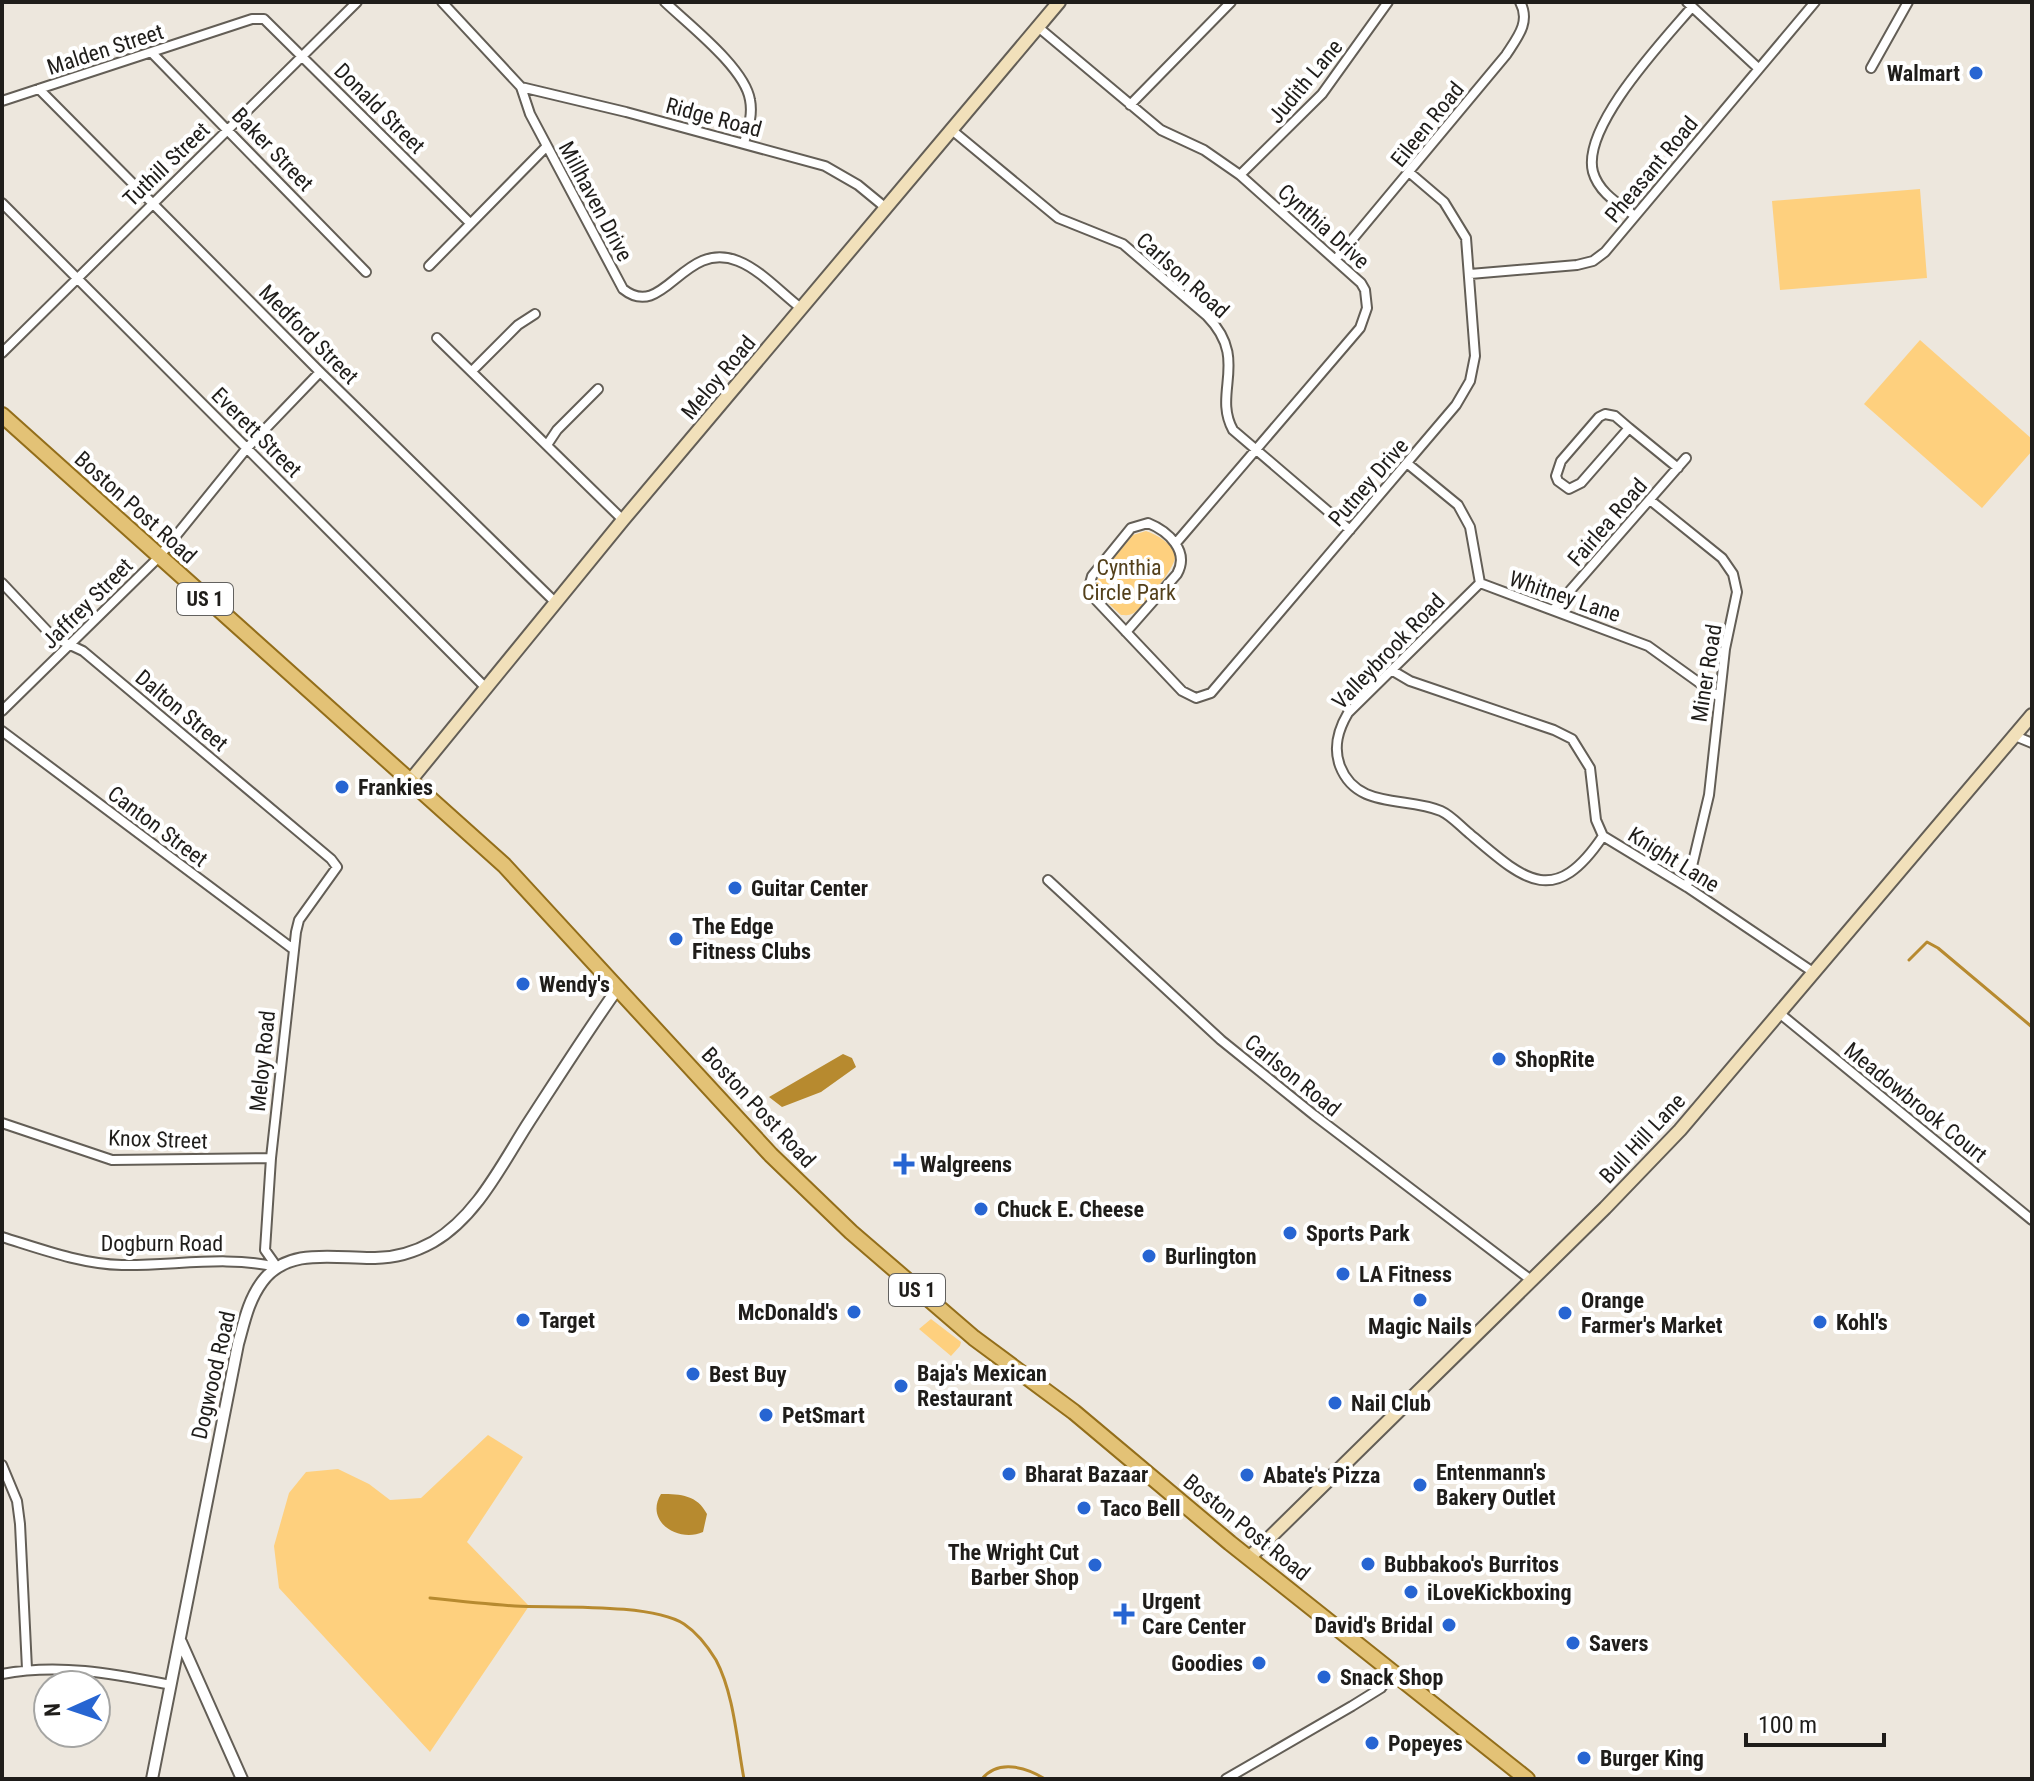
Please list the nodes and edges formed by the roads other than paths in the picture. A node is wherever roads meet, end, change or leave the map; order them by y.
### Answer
1 (357, 2) edge
2 (442, 2) edge
3 (665, 2) edge
4 (1059, 2) edge
5 (1231, 2) edge
6 (1388, 2) edge
7 (1520, 2) edge
8 (1815, 2) edge
9 (1908, 2) edge
10 (1690, 4) edge
11 (264, 19) joint
12 (1038, 27) junction
13 (152, 53) junction
14 (302, 55) junction
15 (1758, 68) junction
16 (1871, 68) dead end
17 (521, 87) junction
18 (39, 89) junction
19 (2, 101) edge
20 (1130, 105) junction
21 (228, 129) junction
22 (953, 131) junction
23 (744, 143) junction
24 (547, 146) junction
25 (1410, 173) junction
26 (1240, 175) junction
27 (152, 202) junction
28 (2, 203) edge
29 (886, 208) junction
30 (1635, 216) junction
31 (470, 223) junction
32 (1336, 259) junction
33 (429, 266) dead end
34 (366, 272) dead end
35 (1470, 274) junction
36 (77, 277) junction
37 (802, 309) junction
38 (535, 314) dead end
39 (437, 338) dead end
40 (2, 353) edge
41 (472, 371) junction
42 (320, 372) junction
43 (598, 389) dead end
44 (2, 415) edge
45 (1629, 428) junction
46 (547, 445) junction
47 (247, 448) junction
48 (1257, 451) junction
49 (1686, 458) dead end
50 (1408, 464) junction
51 (1678, 468) junction
52 (1650, 500) junction
53 (623, 520) junction
54 (1350, 530) junction
55 (1176, 543) junction
56 (158, 558) junction
57 (2, 583) edge
58 (1480, 583) junction
59 (556, 603) junction
60 (1554, 609) junction
61 (1126, 632) junction
62 (69, 645) junction
63 (1393, 671) junction
64 (486, 688) junction
65 (1719, 697) junction
66 (2, 711) edge
67 (2032, 715) edge
68 (2, 731) edge
69 (2015, 736) junction
70 (2032, 743) edge
71 (410, 781) junction
72 (1603, 836) junction
73 (337, 867) joint
74 (1048, 880) dead end
75 (1687, 887) junction
76 (293, 949) junction
77 (1813, 972) junction
78 (618, 988) junction
79 (1778, 1012) junction
80 (2, 1123) edge
81 (271, 1158) junction
82 (2032, 1220) edge
83 (2, 1237) edge
84 (277, 1267) junction
85 (1531, 1280) junction
86 (2, 1465) edge
87 (1249, 1558) junction
88 (180, 1642) junction
89 (27, 1669) junction
90 (1392, 1672) junction
91 (2, 1674) edge
92 (171, 1685) junction
93 (152, 1779) edge
94 (242, 1779) edge
95 (1226, 1779) edge
96 (1527, 1779) edge

1 - 14 street, Tuthill Street
2 - 17 street, Millhaven Drive
3 - 23 street
4 - 12 main road, Meloy Road
5 - 20 street
6 - 26 street, Judith Lane
7 - 25 street, Eileen Road
8 - 15 street, Pheasant Road
9 - 16 street
10 - 15 street
10 - 30 street
11 - 13 street, Malden Street
11 - 14 street, Donald Street
12 - 20 street, Cynthia Drive
12 - 22 main road, Meloy Road
13 - 18 street, Malden Street
13 - 21 street, Baker Street
14 - 21 street, Tuthill Street
14 - 31 street, Donald Street
15 - 30 street, Pheasant Road
17 - 23 street, Ridge Road
17 - 24 street, Millhaven Drive
18 - 19 street, Malden Street
18 - 27 street, Medford Street
20 - 26 street, Cynthia Drive
21 - 27 street, Tuthill Street
21 - 34 street, Baker Street
22 - 29 main road, Meloy Road
22 - 48 street, Carlson Road
23 - 29 street, Ridge Road
24 - 31 street
24 - 37 street, Millhaven Drive
25 - 32 street, Eileen Road
25 - 35 street, Putney Drive
26 - 32 street, Cynthia Drive
27 - 36 street, Tuthill Street
27 - 42 street, Medford Street
28 - 36 street, Everett Street
29 - 37 main road, Meloy Road
30 - 35 street, Pheasant Road
31 - 33 street
32 - 48 street, Cynthia Drive
35 - 50 street, Putney Drive
36 - 40 street, Tuthill Street
36 - 47 street, Everett Street
37 - 53 main road, Meloy Road
38 - 41 street
39 - 41 street
41 - 46 street
42 - 47 street, Jaffrey Street
42 - 59 street, Medford Street
43 - 46 street
44 - 56 main road, Boston Post Road / US 1
45 - 45 street
45 - 51 street
46 - 53 street
47 - 56 street, Jaffrey Street
47 - 64 street, Everett Street
48 - 54 street, Carlson Road
48 - 55 street, Cynthia Drive
49 - 51 street, Fairlea Road
50 - 54 street, Putney Drive
50 - 58 street, Whitney Lane
51 - 52 street, Fairlea Road
52 - 60 street, Fairlea Road
52 - 65 street, Miner Road
53 - 59 main road, Meloy Road
54 - 61 street, Putney Drive
55 - 61 street
55 - 61 street
56 - 62 street, Jaffrey Street
56 - 71 main road, Boston Post Road / US 1
57 - 62 street, Dalton Street
58 - 60 street, Whitney Lane
58 - 63 street, Valleybrook Road
59 - 64 main road, Meloy Road
60 - 65 street, Whitney Lane
62 - 66 street, Jaffrey Street
62 - 73 street, Dalton Street
63 - 72 street, Knight Lane
63 - 72 street, Valleybrook Road
64 - 71 main road, Meloy Road
65 - 75 street, Miner Road
67 - 69 main road, Bull Hill Lane
68 - 76 street, Canton Street
69 - 70 street
69 - 77 main road, Bull Hill Lane
71 - 78 main road, Boston Post Road / US 1
72 - 75 street, Knight Lane
73 - 76 street, Meloy Road
74 - 85 street, Carlson Road
75 - 77 street, Knight Lane
76 - 81 street, Meloy Road
77 - 79 main road, Bull Hill Lane
78 - 84 street
78 - 87 main road, Boston Post Road / US 1
79 - 82 street, Meadowbrook Court
79 - 85 main road, Bull Hill Lane
80 - 81 street, Knox Street
81 - 84 street, Meloy Road
83 - 84 street, Dogburn Road
84 - 88 street, Dogwood Road
85 - 87 main road, Bull Hill Lane
86 - 89 street
87 - 90 main road, Boston Post Road / US 1
88 - 92 street, Dogwood Road
88 - 94 street
89 - 91 street
89 - 92 street
90 - 95 street
90 - 96 main road, Boston Post Road / US 1
92 - 93 street, Dogwood Road

